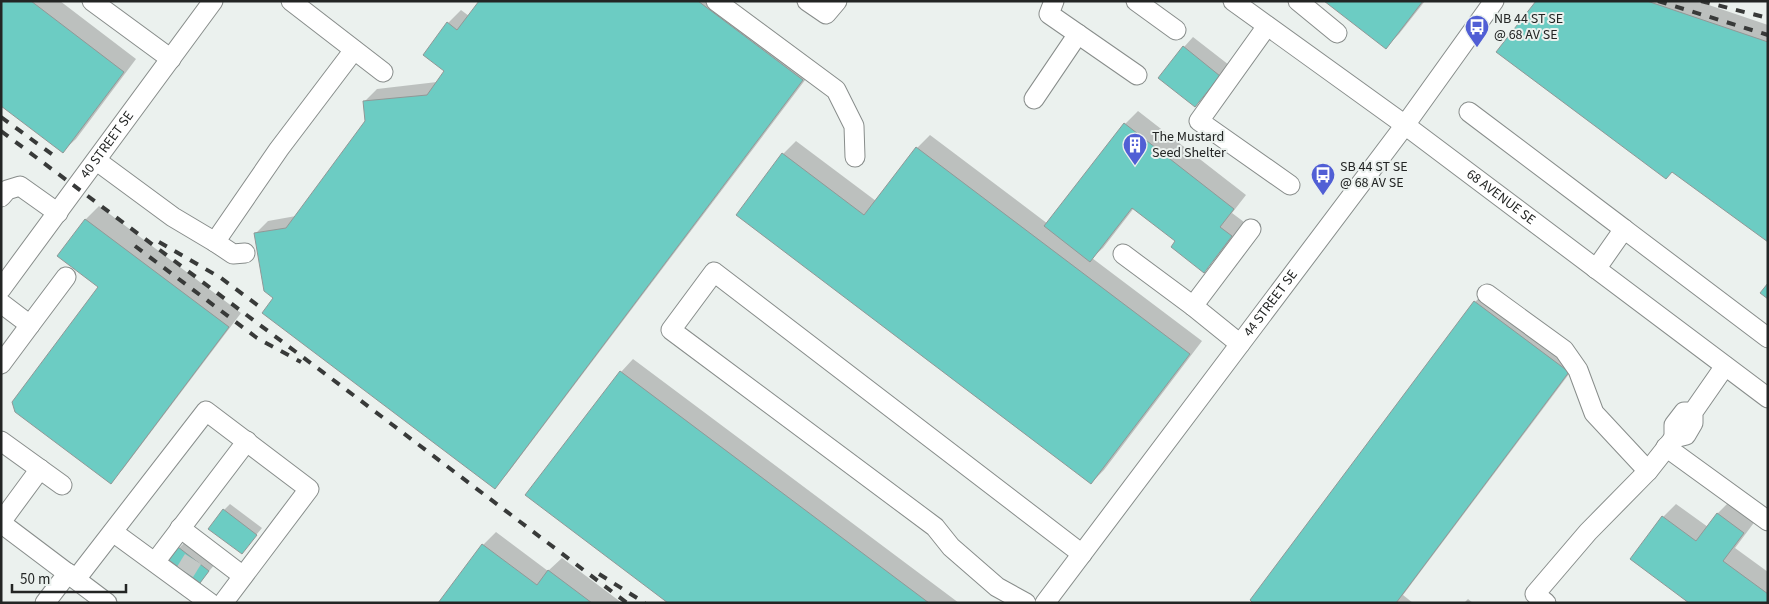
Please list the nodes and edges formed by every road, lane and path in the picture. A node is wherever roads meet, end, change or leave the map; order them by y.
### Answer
1 (92, 1) edge
2 (213, 1) edge
3 (291, 1) edge
4 (716, 1) edge
5 (807, 1) edge
6 (837, 1) edge
7 (1054, 1) edge
8 (1136, 1) edge
9 (1233, 1) edge
10 (1298, 1) edge
11 (1491, 3) edge
12 (1266, 26) junction
13 (1176, 30) dead end
14 (1336, 33) dead end
15 (1078, 34) junction
16 (354, 50) junction
17 (171, 60) junction
18 (383, 72) dead end
19 (1137, 75) dead end
20 (1034, 99) dead end
21 (1469, 112) dead end
22 (1405, 124) junction
23 (855, 157) dead end
24 (97, 160) junction
25 (1290, 185) dead end
26 (1, 197) edge
27 (58, 213) junction
28 (1251, 229) dead end
29 (1624, 229) junction
30 (216, 242) junction
31 (245, 253) dead end
32 (1123, 254) dead end
33 (1596, 269) junction
34 (66, 277) dead end
35 (1, 289) edge
36 (1487, 294) dead end
37 (1, 303) edge
38 (1193, 306) junction
39 (30, 325) junction
40 (1768, 338) edge
41 (1240, 344) junction
42 (1, 364) edge
43 (1725, 366) junction
44 (1768, 398) edge
45 (1, 441) edge
46 (247, 441) junction
47 (1670, 442) junction
48 (40, 469) junction
49 (1648, 471) junction
50 (62, 485) dead end
51 (1768, 521) edge
52 (1, 522) edge
53 (180, 528) junction
54 (113, 532) junction
55 (1082, 554) junction
56 (155, 562) junction
57 (190, 564) junction
58 (72, 576) junction
59 (243, 576) junction
60 (46, 603) edge
61 (107, 603) edge
62 (210, 603) edge
63 (223, 603) edge
64 (1026, 603) edge
65 (1045, 603) edge
66 (1546, 603) edge

1 - 17 street
2 - 17 street, 40 STREET SE
3 - 16 street
4 - 23 street
5 - 6 street
7 - 15 street
8 - 13 street
9 - 12 street, 68 AVENUE SE
10 - 14 street
11 - 22 street, 44 STREET SE
12 - 22 street, 68 AVENUE SE
12 - 25 street
15 - 19 street
15 - 20 street
16 - 18 street
16 - 30 street
17 - 24 street, 40 STREET SE
21 - 29 street
22 - 33 street, 68 AVENUE SE
22 - 41 street, 44 STREET SE
24 - 27 street, 40 STREET SE
24 - 30 street
26 - 27 street
27 - 35 street, 40 STREET SE
28 - 38 street
29 - 33 street
29 - 40 street
30 - 31 street
32 - 38 street
33 - 43 street, 68 AVENUE SE
34 - 39 street
36 - 49 street
37 - 39 street
38 - 41 street
39 - 42 street
41 - 55 street, 44 STREET SE
43 - 44 street, 68 AVENUE SE
43 - 47 street
45 - 48 street
46 - 53 street
46 - 54 street
46 - 59 street
47 - 49 street
47 - 51 street
48 - 50 street
48 - 52 street
49 - 66 street
52 - 58 street
53 - 56 street
53 - 57 street
54 - 56 street
54 - 58 street
55 - 64 street
55 - 65 street, 44 STREET SE
56 - 57 street
57 - 59 street
57 - 62 street
58 - 60 street
58 - 61 street
59 - 63 street

